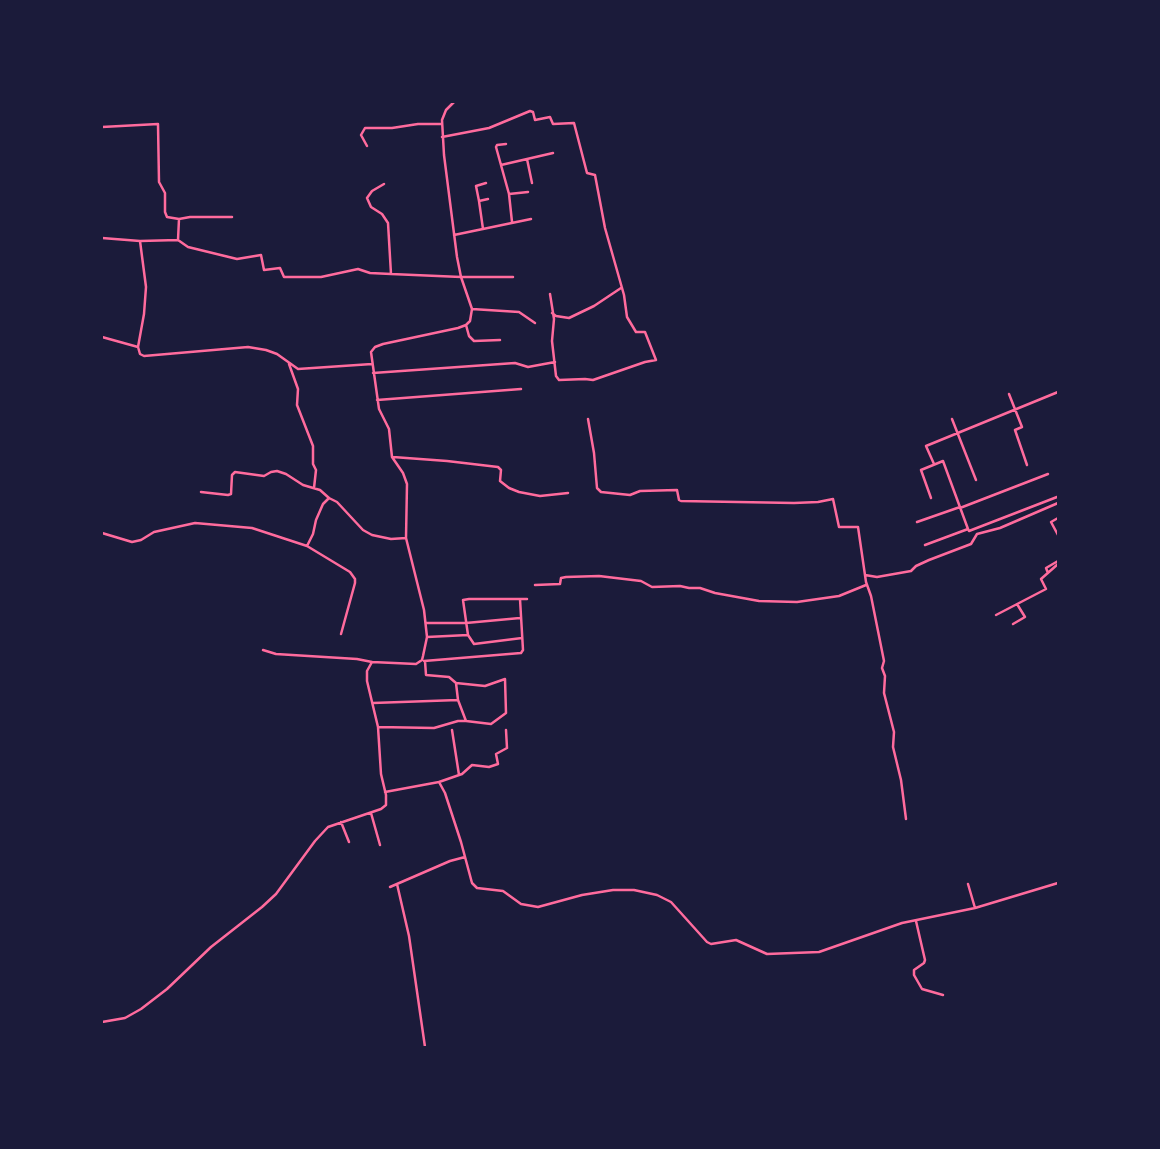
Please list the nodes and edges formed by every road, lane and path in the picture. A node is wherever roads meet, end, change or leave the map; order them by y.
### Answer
1 (454, 102) edge
2 (441, 124) junction
3 (102, 127) edge
4 (442, 137) junction
5 (506, 144) dead end
6 (367, 146) dead end
7 (553, 153) dead end
8 (527, 159) junction
9 (501, 165) junction
10 (486, 183) dead end
11 (384, 184) dead end
12 (532, 184) dead end
13 (528, 192) dead end
14 (509, 194) junction
15 (488, 199) dead end
16 (479, 201) junction
17 (232, 217) dead end
18 (179, 219) junction
19 (531, 219) dead end
20 (512, 222) junction
21 (483, 228) junction
22 (454, 235) junction
23 (102, 238) edge
24 (178, 240) junction
25 (140, 241) junction
26 (391, 274) junction
27 (461, 277) junction
28 (513, 277) dead end
29 (621, 288) junction
30 (550, 294) dead end
31 (472, 309) junction
32 (551, 312) junction
33 (535, 323) dead end
34 (466, 325) junction
35 (102, 337) edge
36 (500, 340) dead end
37 (138, 347) junction
38 (555, 362) junction
39 (289, 363) junction
40 (372, 364) junction
41 (374, 373) junction
42 (521, 389) dead end
43 (1058, 392) edge
44 (1009, 394) dead end
45 (377, 400) junction
46 (1015, 410) junction
47 (588, 419) dead end
48 (952, 419) dead end
49 (958, 433) junction
50 (392, 457) junction
51 (934, 464) junction
52 (1028, 465) dead end
53 (1048, 474) dead end
54 (976, 480) dead end
55 (314, 488) junction
56 (201, 492) dead end
57 (568, 493) dead end
58 (1058, 497) edge
59 (329, 498) junction
60 (931, 498) dead end
61 (1058, 503) edge
62 (960, 507) junction
63 (1058, 518) edge
64 (917, 522) dead end
65 (968, 529) junction
66 (102, 533) edge
67 (1058, 535) edge
68 (406, 538) junction
69 (925, 545) dead end
70 (307, 546) junction
71 (1058, 563) edge
72 (865, 575) junction
73 (535, 585) dead end
74 (866, 585) junction
75 (520, 599) junction
76 (527, 599) dead end
77 (1018, 604) junction
78 (996, 615) dead end
79 (520, 618) junction
80 (426, 623) junction
81 (466, 623) junction
82 (1013, 624) dead end
83 (341, 634) dead end
84 (468, 636) junction
85 (426, 638) junction
86 (522, 638) junction
87 (263, 650) dead end
88 (423, 660) junction
89 (372, 662) junction
90 (456, 683) junction
91 (458, 700) junction
92 (373, 703) junction
93 (466, 721) junction
94 (378, 727) junction
95 (452, 730) dead end
96 (506, 730) dead end
97 (459, 776) junction
98 (439, 782) junction
99 (385, 792) junction
100 (371, 813) junction
101 (906, 819) dead end
102 (341, 822) junction
103 (349, 842) dead end
104 (380, 845) dead end
105 (465, 857) junction
106 (1058, 883) edge
107 (397, 884) junction
108 (968, 884) dead end
109 (390, 887) dead end
110 (975, 908) junction
111 (916, 921) junction
112 (943, 995) dead end
113 (102, 1022) edge
114 (425, 1047) edge

1 - 2 street
2 - 4 street
2 - 6 street
3 - 18 street
4 - 22 street
4 - 29 street
5 - 9 street
7 - 8 street
8 - 9 street
8 - 12 street
9 - 14 street
10 - 16 street
11 - 26 street
13 - 14 street
14 - 20 street
15 - 16 street
16 - 21 street
17 - 18 street
18 - 24 street
19 - 20 street
20 - 21 street
21 - 22 street
22 - 27 street
23 - 25 street
24 - 25 street
24 - 26 street
25 - 37 street
26 - 27 street
27 - 28 street
27 - 31 street
29 - 32 street
29 - 38 street
30 - 32 street
31 - 33 street
31 - 34 street
32 - 38 street
34 - 36 street
34 - 40 street
35 - 37 street
37 - 39 street
38 - 41 street
39 - 40 street
39 - 55 street
40 - 41 street
41 - 45 street
42 - 45 street
43 - 46 street
44 - 46 street
45 - 50 street
46 - 49 street
46 - 52 street
47 - 72 street
48 - 49 street
49 - 51 street
49 - 54 street
50 - 57 street
50 - 68 street
51 - 60 street
51 - 62 street
53 - 62 street
55 - 56 street
55 - 59 street
58 - 65 street
59 - 68 street
59 - 70 street
61 - 72 street
62 - 64 street
62 - 65 street
63 - 67 street
65 - 69 street
66 - 70 street
68 - 80 street
70 - 83 street
71 - 77 street
72 - 74 street
73 - 74 street
74 - 101 street
75 - 76 street
75 - 79 street
75 - 81 street
77 - 78 street
77 - 82 street
79 - 81 street
79 - 86 street
80 - 81 street
80 - 85 street
81 - 84 street
84 - 85 street
84 - 86 street
85 - 88 street
86 - 88 street
87 - 89 street
88 - 89 street
88 - 90 street
89 - 92 street
90 - 91 street
90 - 93 street
91 - 92 street
91 - 93 street
92 - 94 street
93 - 94 street
94 - 99 street
95 - 97 street
96 - 97 street
97 - 98 street
98 - 99 street
98 - 105 street
99 - 100 street
100 - 102 street
100 - 104 street
102 - 103 street
102 - 113 street
105 - 107 street
105 - 111 street
106 - 110 street
107 - 109 street
107 - 114 street
108 - 110 street
110 - 111 street
111 - 112 street

